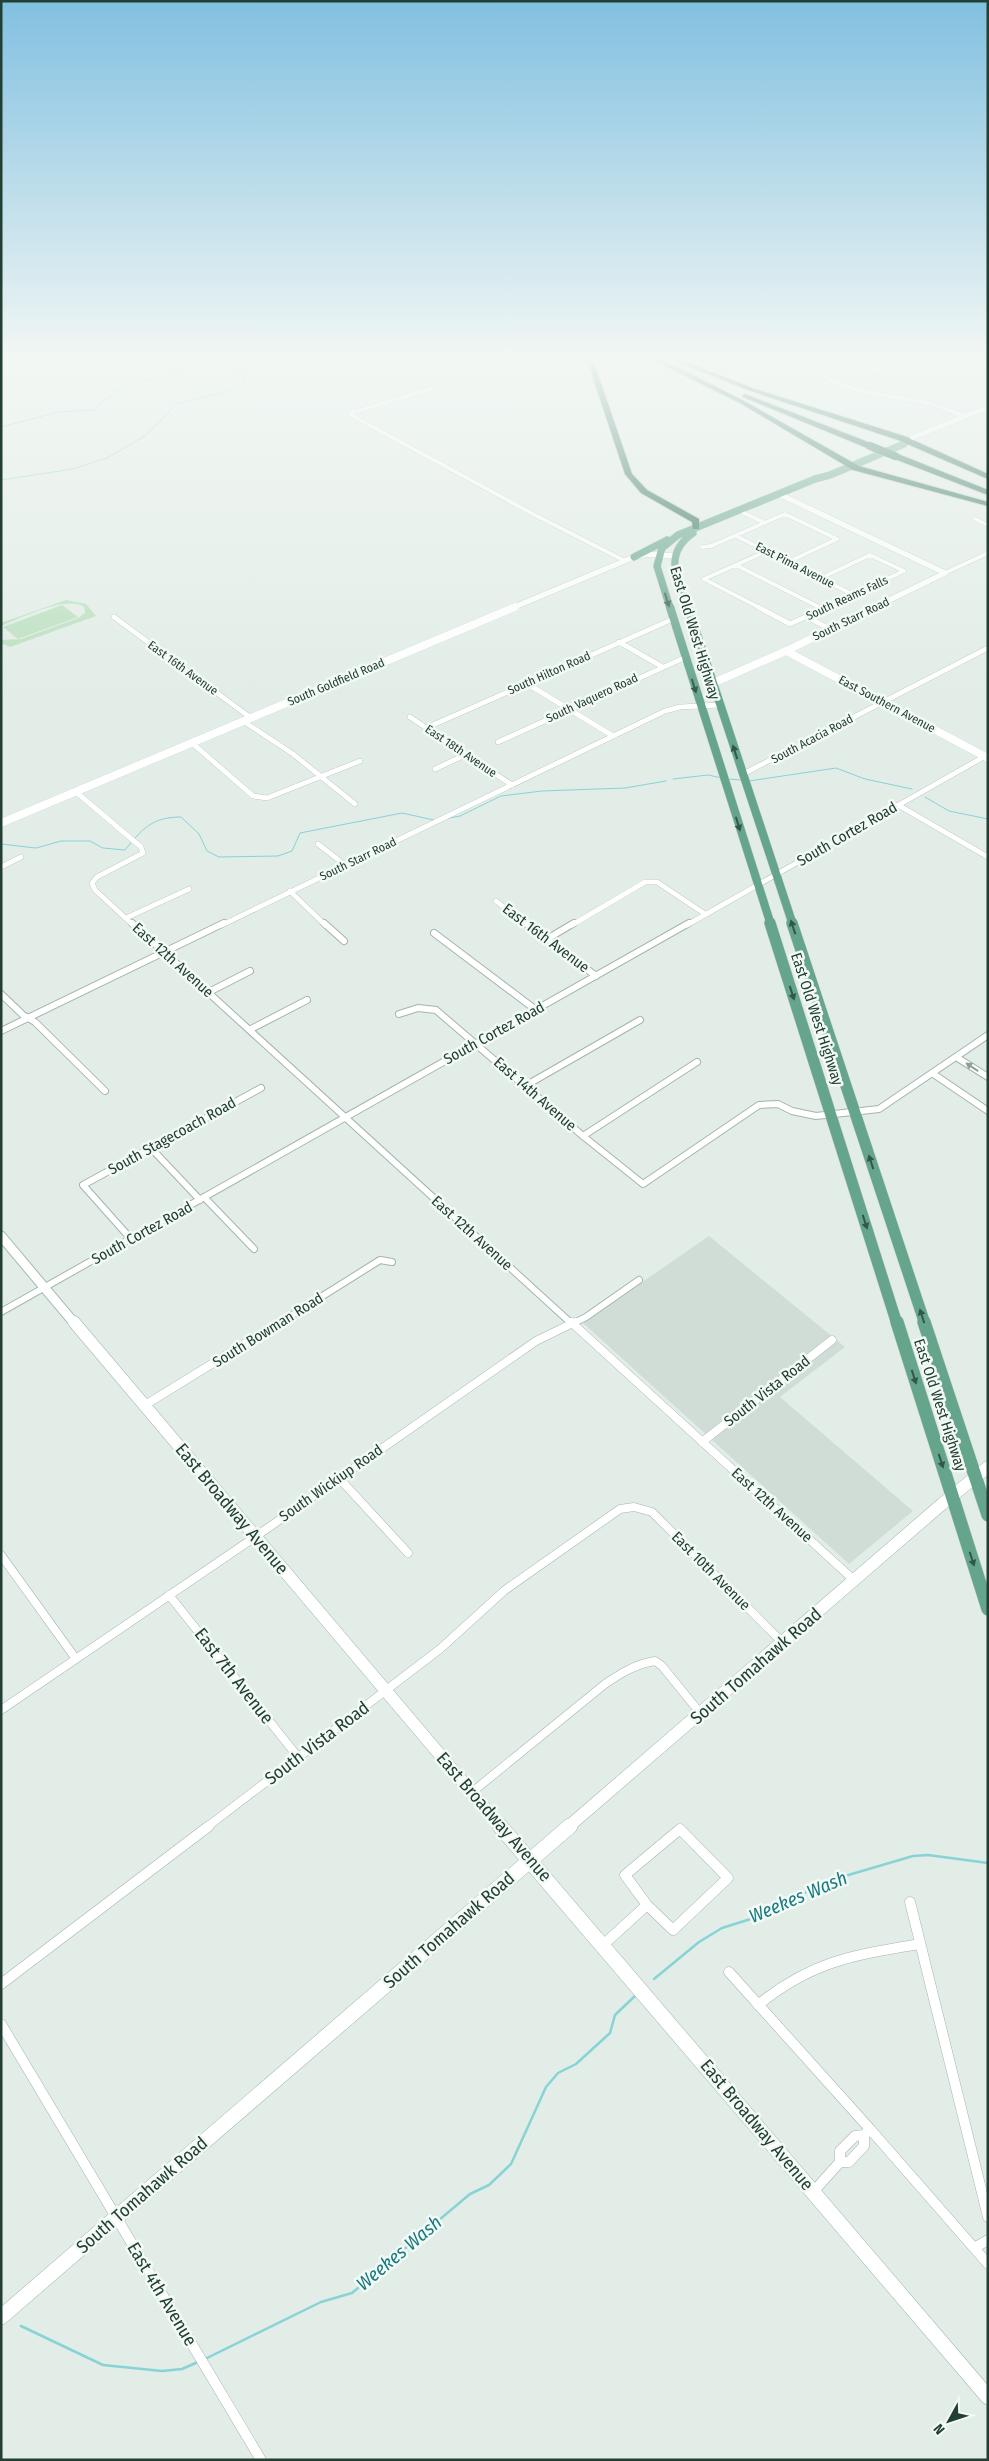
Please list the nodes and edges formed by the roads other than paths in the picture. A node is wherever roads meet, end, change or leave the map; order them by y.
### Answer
1 (454, 472) edge
2 (627, 472) edge
3 (832, 472) edge
4 (873, 472) edge
5 (939, 472) edge
6 (947, 472) edge
7 (988, 487) edge
8 (988, 493) edge
9 (779, 494) junction
10 (988, 504) edge
11 (740, 511) junction
12 (975, 519) dead end
13 (719, 520) junction
14 (765, 523) junction
15 (988, 525) edge
16 (696, 527) junction
17 (678, 536) junction
18 (736, 536) junction
19 (702, 547) dead end
20 (767, 551) junction
21 (988, 553) edge
22 (659, 554) junction
23 (674, 556) junction
24 (634, 557) junction
25 (624, 561) junction
26 (788, 562) junction
27 (736, 565) junction
28 (657, 566) junction
29 (945, 573) junction
30 (821, 578) junction
31 (679, 582) junction
32 (854, 595) junction
33 (822, 610) junction
34 (114, 617) dead end
35 (807, 617) junction
36 (673, 619) junction
37 (830, 629) junction
38 (619, 642) junction
39 (988, 648) edge
40 (786, 650) junction
41 (686, 657) junction
42 (661, 666) junction
43 (526, 683) junction
44 (713, 684) junction
45 (883, 702) junction
46 (701, 705) junction
47 (720, 705) junction
48 (568, 709) junction
49 (410, 717) dead end
50 (251, 718) junction
51 (243, 721) junction
52 (426, 728) junction
53 (613, 736) junction
54 (498, 742) dead end
55 (192, 743) junction
56 (466, 754) junction
57 (987, 756) edge
58 (360, 761) dead end
59 (435, 769) dead end
60 (320, 777) junction
61 (744, 779) junction
62 (512, 785) junction
63 (76, 792) junction
64 (355, 804) dead end
65 (898, 805) junction
66 (1, 823) edge
67 (318, 844) dead end
68 (21, 857) dead end
69 (988, 858) edge
70 (345, 865) junction
71 (1, 867) edge
72 (776, 875) junction
73 (758, 884) junction
74 (189, 890) dead end
75 (290, 892) junction
76 (496, 901) dead end
77 (705, 914) junction
78 (126, 918) junction
79 (434, 932) dead end
80 (547, 939) junction
81 (344, 941) dead end
82 (165, 952) junction
83 (250, 972) dead end
84 (596, 976) junction
85 (209, 992) junction
86 (1, 994) edge
87 (307, 1000) dead end
88 (536, 1010) junction
89 (399, 1014) dead end
90 (28, 1018) junction
91 (640, 1020) dead end
92 (251, 1030) junction
93 (1, 1031) edge
94 (988, 1035) edge
95 (476, 1044) junction
96 (956, 1056) junction
97 (697, 1062) dead end
98 (932, 1073) junction
99 (987, 1076) edge
100 (525, 1086) junction
101 (261, 1088) dead end
102 (105, 1091) dead end
103 (988, 1110) edge
104 (854, 1112) junction
105 (830, 1113) junction
106 (345, 1118) junction
107 (583, 1136) junction
108 (150, 1147) junction
109 (202, 1199) junction
110 (1, 1236) edge
111 (131, 1239) junction
112 (254, 1249) dead end
113 (392, 1262) dead end
114 (639, 1280) dead end
115 (44, 1288) junction
116 (1, 1312) edge
117 (572, 1324) junction
118 (832, 1340) dead end
119 (145, 1405) junction
120 (702, 1442) junction
121 (988, 1467) edge
122 (975, 1477) junction
123 (339, 1478) junction
124 (952, 1496) junction
125 (634, 1507) joint
126 (988, 1515) edge
127 (255, 1537) junction
128 (408, 1553) dead end
129 (1, 1555) edge
130 (855, 1581) junction
131 (169, 1595) junction
132 (988, 1609) edge
133 (783, 1643) junction
134 (76, 1659) junction
135 (385, 1691) junction
136 (1, 1710) edge
137 (701, 1714) junction
138 (298, 1757) junction
139 (471, 1793) junction
140 (530, 1859) junction
141 (910, 1902) dead end
142 (647, 1905) junction
143 (920, 1944) junction
144 (603, 1945) junction
145 (729, 1972) dead end
146 (1, 1984) edge
147 (758, 2005) junction
148 (1, 2024) edge
149 (867, 2132) junction
150 (813, 2192) junction
151 (116, 2218) junction
152 (988, 2218) edge
153 (988, 2240) edge
154 (974, 2248) junction
155 (988, 2264) edge
156 (5, 2313) edge
157 (988, 2397) edge
158 (261, 2460) edge

1 - 25 street
2 - 16 highway
3 - 9 main road
4 - 10 highway
5 - 8 highway
6 - 7 highway
9 - 11 main road
9 - 29 main road
11 - 13 main road
11 - 14 street
12 - 15 street
13 - 16 main road, East Old West Highway
13 - 23 main road, East Old West Highway
14 - 18 street
14 - 26 street
16 - 17 main road, East Old West Highway
17 - 22 main road, East Old West Highway
17 - 24 main road
18 - 19 street
18 - 20 street, East Pima Avenue
20 - 26 street, East Pima Avenue
20 - 27 street
21 - 29 street, South Starr Road
22 - 23 main road, South Goldfield Road
22 - 24 main road, South Goldfield Road
22 - 28 main road, East Old West Highway
22 - 31 main road
23 - 31 main road, East Old West Highway
24 - 25 main road, South Goldfield Road
24 - 28 main road
25 - 50 main road, South Goldfield Road
26 - 30 street, East Pima Avenue
27 - 33 street
27 - 35 street, South Reams Falls
28 -> 36 main road, East Old West Highway
29 - 37 main road, South Starr Road
30 - 32 street, East Pima Avenue
30 - 32 street, South Reams Falls
31 - 44 main road, East Old West Highway
32 - 33 street, South Reams Falls
33 - 35 street, South Reams Falls
34 - 50 street, East 16th Avenue
35 - 37 street
36 - 38 street, South Hilton Road
36 - 41 main road, East Old West Highway
37 - 40 main road, South Starr Road
38 - 42 street
38 - 43 street, South Hilton Road
39 - 45 street, South Acacia Road
40 - 44 main road, South Starr Road
40 - 45 main road, East Southern Avenue
41 - 42 street, South Vaquero Road
41 -> 46 main road, East Old West Highway
42 - 48 street, South Vaquero Road
43 - 48 street
43 - 52 street, South Hilton Road
44 - 47 main road, East Old West Highway
45 - 57 main road, East Southern Avenue
45 - 61 street, South Acacia Road
46 - 47 street, South Starr Road
46 - 53 street, South Starr Road
46 -> 73 main road, East Old West Highway
61 -> 47 main road, East Old West Highway
48 - 53 street
48 - 54 street, South Vaquero Road
49 - 52 street, East 18th Avenue
50 - 51 main road, South Goldfield Road
51 - 55 main road, South Goldfield Road
51 - 60 street
52 - 56 street, East 18th Avenue
53 - 62 street, South Starr Road
55 - 60 street
55 - 63 main road, South Goldfield Road
56 - 59 street
56 - 62 street, East 18th Avenue
57 - 65 street, South Cortez Road
58 - 60 street
60 - 64 street
61 - 72 main road, East Old West Highway
62 - 70 street, South Starr Road
63 - 66 main road, South Goldfield Road
63 - 78 street, East 12th Avenue
65 - 69 street
65 - 72 street, South Cortez Road
67 - 70 street
68 - 71 street
70 - 75 street, South Starr Road
72 - 73 street, South Cortez Road
104 -> 72 main road, East Old West Highway
73 - 77 street, South Cortez Road
73 -> 105 main road, East Old West Highway
74 - 78 street
75 - 81 street
75 - 82 street, South Starr Road
76 - 80 street, East 16th Avenue
77 - 80 street
77 - 84 street, South Cortez Road
78 - 82 street, East 12th Avenue
79 - 88 street
80 - 84 street, East 16th Avenue
82 - 85 street, East 12th Avenue
82 - 90 street, South Starr Road
83 - 85 street
84 - 88 street, South Cortez Road
85 - 92 street, East 12th Avenue
86 - 90 street
87 - 92 street
88 - 95 street, South Cortez Road
89 - 95 street, East 14th Avenue
90 - 93 street, South Starr Road
90 - 102 street
91 - 100 street
92 - 106 street, East 12th Avenue
94 - 96 street
95 - 100 street, East 14th Avenue
95 - 106 street, South Cortez Road
96 - 98 street
99 -> 96 street
97 - 107 street
98 - 103 street
98 - 104 street
100 - 107 street, East 14th Avenue
101 - 108 street, South Stagecoach Road
104 - 105 street
122 -> 104 main road, East Old West Highway
105 - 107 street, East 14th Avenue
105 -> 124 main road, East Old West Highway
106 - 109 street, South Cortez Road
106 - 117 street, East 12th Avenue
108 - 109 street
108 - 111 street, South Stagecoach Road
109 - 111 street, South Cortez Road
109 - 112 street
110 - 115 main road, East Broadway Avenue
111 - 115 street, South Cortez Road
113 - 119 street, South Bowman Road
114 - 117 street, South Wickiup Road
115 - 116 street, South Cortez Road
115 - 119 main road, East Broadway Avenue
117 - 120 street, East 12th Avenue
117 - 123 street, South Wickiup Road
118 - 120 street, South Vista Road
119 - 127 main road, East Broadway Avenue
120 - 130 street, East 12th Avenue
121 - 122 main road, South Tomahawk Road
122 - 124 main road, South Tomahawk Road
122 - 126 main road, East Old West Highway
123 - 127 street, South Wickiup Road
123 - 128 street
124 - 130 main road, South Tomahawk Road
124 -> 132 main road, East Old West Highway
125 - 133 street, East 10th Avenue
125 - 135 street, South Vista Road
127 - 131 street, South Wickiup Road
127 - 135 main road, East Broadway Avenue
129 - 134 street
130 - 133 main road, South Tomahawk Road
131 - 134 street, South Wickiup Road
131 - 138 street, East 7th Avenue
133 - 137 main road, South Tomahawk Road
134 - 136 street, South Wickiup Road
135 - 138 street, South Vista Road
135 - 139 main road, East Broadway Avenue
137 - 139 street
137 - 140 main road, South Tomahawk Road
138 - 146 street, South Vista Road
139 - 140 main road, East Broadway Avenue
140 - 144 main road, East Broadway Avenue
140 - 151 main road, South Tomahawk Road
141 - 143 street
142 - 142 street
142 - 144 street
143 - 147 street
143 - 152 street
144 - 150 main road, East Broadway Avenue
145 - 147 street
147 - 149 street
148 - 151 street, East 4th Avenue
149 - 150 street
149 - 154 street
150 - 157 main road, East Broadway Avenue
151 - 156 main road, South Tomahawk Road
151 - 158 street, East 4th Avenue
153 - 154 street
154 - 155 street

